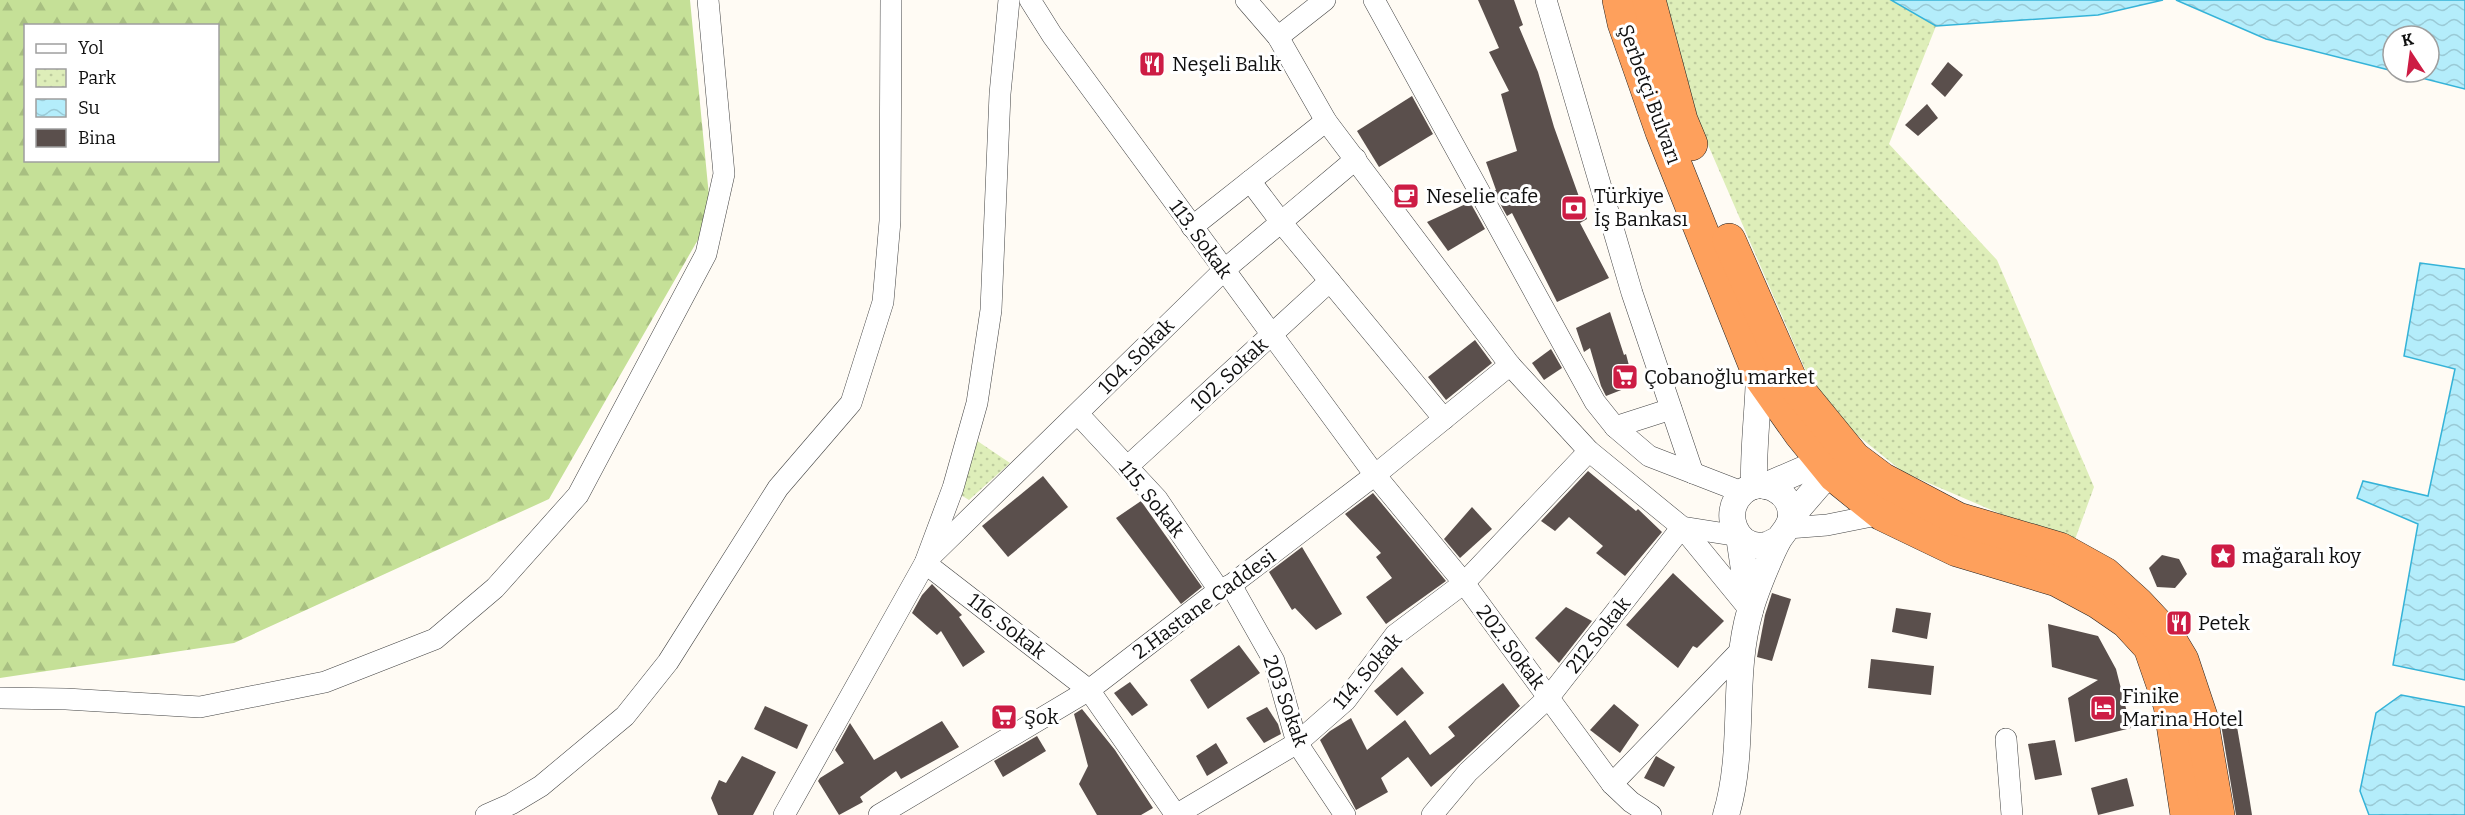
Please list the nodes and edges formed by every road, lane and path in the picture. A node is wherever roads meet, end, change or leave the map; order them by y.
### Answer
1 (708, 0) edge
2 (891, 0) edge
3 (1009, 0) edge
4 (1030, 0) edge
5 (1246, 0) edge
6 (1325, 0) edge
7 (1374, 0) edge
8 (1546, 0) edge
9 (1618, 0) edge
10 (1649, 0) edge
11 (1278, 36) junction
12 (1326, 121) junction
13 (1356, 159) junction
14 (1250, 181) junction
15 (1281, 222) junction
16 (1192, 227) junction
17 (1224, 270) junction
18 (1330, 281) junction
19 (1271, 335) junction
20 (1510, 365) junction
21 (1759, 375) junction
22 (1671, 409) junction
23 (1078, 414) junction
24 (1444, 418) junction
25 (1615, 427) junction
26 (1589, 451) junction
27 (1834, 461) junction
28 (1127, 467) junction
29 (1693, 473) junction
30 (1374, 476) junction
31 (1754, 488) junction
32 (1882, 514) junction
33 (1682, 527) junction
34 (1786, 528) junction
35 (1739, 536) junction
36 (925, 563) junction
37 (2059, 565) junction
38 (1464, 583) junction
39 (1225, 587) junction
40 (1750, 610) junction
41 (1742, 649) junction
42 (1089, 690) junction
43 (0, 698) edge
44 (1549, 698) junction
45 (2006, 739) dead end
46 (1297, 743) junction
47 (1612, 784) junction
48 (1628, 808) edge
49 (486, 815) edge
50 (784, 815) edge
51 (879, 815) edge
52 (1176, 815) edge
53 (1345, 815) edge
54 (1432, 815) edge
55 (1651, 815) edge
56 (1726, 815) edge
57 (2012, 815) edge
58 (2187, 815) edge
59 (2218, 815) edge

1 - 43 street
2 - 49 street
3 - 36 street
4 - 16 street, 113. Sokak
5 - 11 street
6 - 11 street
7 - 25 street
8 - 22 street
9 - 21 highway, Şerbetçi Bulvarı
10 - 27 highway, Şerbetçi Bulvarı
11 - 12 street
12 - 13 street
12 - 14 street
13 - 15 street, 104. Sokak
13 - 20 street
14 - 15 street
14 - 16 street
15 - 17 street, 104. Sokak
15 - 18 street
16 - 17 street, 113. Sokak
17 - 19 street, 113. Sokak
17 - 23 street, 104. Sokak
18 - 19 street, 102. Sokak
18 - 24 street
19 - 28 street, 102. Sokak
19 - 30 street, 113. Sokak
20 - 24 street, 2.Hastane Caddesi
20 - 26 street
21 - 27 highway, Şerbetçi Bulvarı
21 - 31 street
22 - 25 street
22 - 29 street
23 - 28 street, 115. Sokak
23 - 36 street, 104. Sokak
24 - 30 street, 2.Hastane Caddesi
25 - 29 street
26 - 33 street
26 - 38 street, 114. Sokak
27 - 31 street
27 - 32 highway, Şerbetçi Bulvarı
27 - 34 street
27 - 37 highway, Şerbetçi Bulvarı
28 - 39 street, 115. Sokak
29 - 31 street
30 - 38 street, 202. Sokak
30 - 39 street, 2.Hastane Caddesi
31 - 34 street
31 - 35 street
32 - 34 street
32 - 37 highway, Şerbetçi Bulvarı
33 - 35 street
33 - 40 street
33 - 44 street, 212 Sokak
34 - 35 street
34 - 40 street
35 - 40 street
36 - 42 street, 116. Sokak
36 - 50 street
37 - 58 highway
37 - 59 highway
38 - 44 street, 202. Sokak
38 - 46 street, 114. Sokak
39 - 42 street, 2.Hastane Caddesi
39 - 46 street, 203 Sokak
40 - 41 street
41 - 47 street
41 - 56 street
42 - 51 street, 2.Hastane Caddesi
42 - 52 street, 116. Sokak
44 - 47 street, 202. Sokak
44 - 54 street, 212 Sokak
45 - 57 street
46 - 52 street, 114. Sokak
46 - 53 street, 203 Sokak
47 - 48 street, 202. Sokak
48 - 55 street, 202. Sokak

